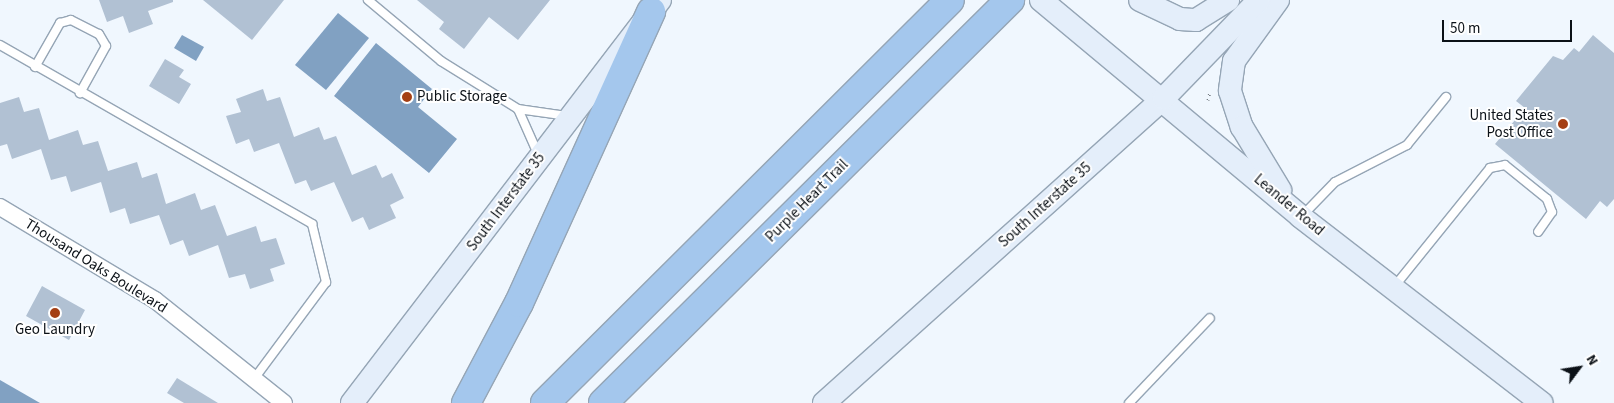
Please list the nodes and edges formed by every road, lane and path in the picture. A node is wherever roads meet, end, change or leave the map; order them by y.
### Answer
1 (368, 0) edge
2 (924, 0) edge
3 (950, 0) edge
4 (1010, 0) edge
5 (1042, 0) edge
6 (1228, 0) edge
7 (1259, 0) edge
8 (1278, 0) edge
9 (1143, 2) edge
10 (656, 6) edge
11 (0, 45) edge
12 (35, 67) junction
13 (80, 93) junction
14 (1446, 97) dead end
15 (1164, 98) junction
16 (518, 109) junction
17 (572, 116) junction
18 (805, 142) junction
19 (540, 158) junction
20 (0, 207) edge
21 (1296, 213) junction
22 (1538, 232) dead end
23 (742, 266) junction
24 (1393, 288) junction
25 (1210, 318) dead end
26 (254, 379) junction
27 (284, 403) edge
28 (352, 403) edge
29 (466, 403) edge
30 (545, 403) edge
31 (603, 403) edge
32 (627, 403) edge
33 (824, 403) edge
34 (1129, 403) edge
35 (1542, 403) edge

1 - 16 lane
2 - 18 highway
3 - 18 highway
4 - 23 highway, Purple Heart Trail
5 - 15 main road, Leander Road
6 - 9 main road
7 - 15 main road, South Interstate 35
8 - 21 main road
10 - 17 main road, South Interstate 35
10 - 29 highway
11 - 12 lane
12 - 13 lane
12 - 13 lane
13 - 26 lane
14 - 21 lane
15 - 21 main road, Leander Road
15 - 33 main road, South Interstate 35
16 - 17 lane
16 - 19 lane
17 - 19 main road, South Interstate 35
18 - 30 highway
19 - 28 main road, South Interstate 35
20 - 26 street, Thousand Oaks Boulevard
21 - 24 main road, Leander Road
22 - 24 lane
23 - 31 highway, Purple Heart Trail
23 - 32 highway
24 - 35 main road, Leander Road
25 - 34 lane
26 - 27 street, Thousand Oaks Boulevard

